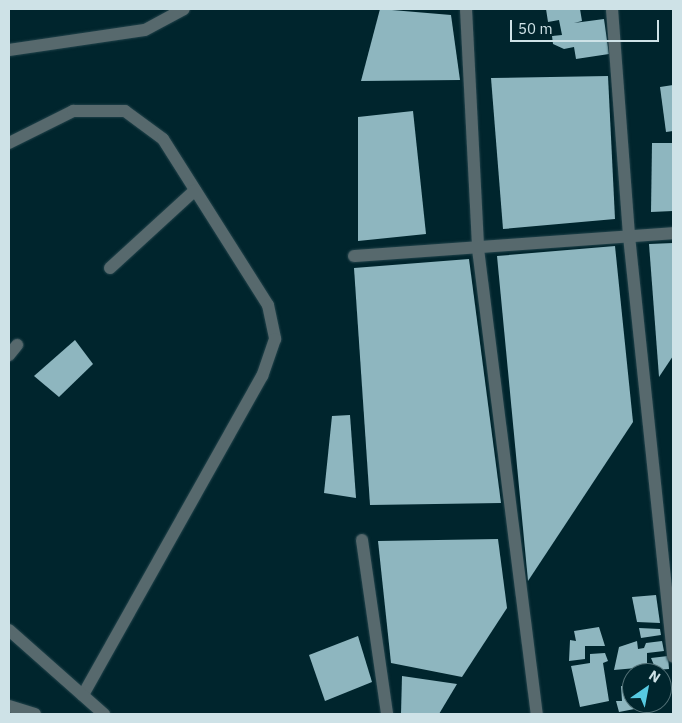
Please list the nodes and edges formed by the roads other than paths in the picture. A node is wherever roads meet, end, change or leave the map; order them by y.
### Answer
1 (184, 9) edge
2 (466, 9) edge
3 (612, 9) edge
4 (9, 50) edge
5 (9, 143) edge
6 (196, 190) junction
7 (673, 233) edge
8 (629, 236) junction
9 (478, 249) junction
10 (354, 256) dead end
11 (110, 268) dead end
12 (362, 540) dead end
13 (671, 620) edge
14 (9, 630) edge
15 (673, 657) edge
16 (83, 695) junction
17 (9, 706) edge
18 (35, 714) edge
19 (104, 714) edge
20 (387, 714) edge
21 (537, 714) edge

1 - 4 street
2 - 9 street
3 - 8 street
5 - 6 street
6 - 11 street
6 - 16 street
7 - 8 street
8 - 9 street
8 - 13 street
9 - 10 street
9 - 21 street
12 - 20 street
13 - 15 street
14 - 16 street
16 - 19 street
17 - 18 street

